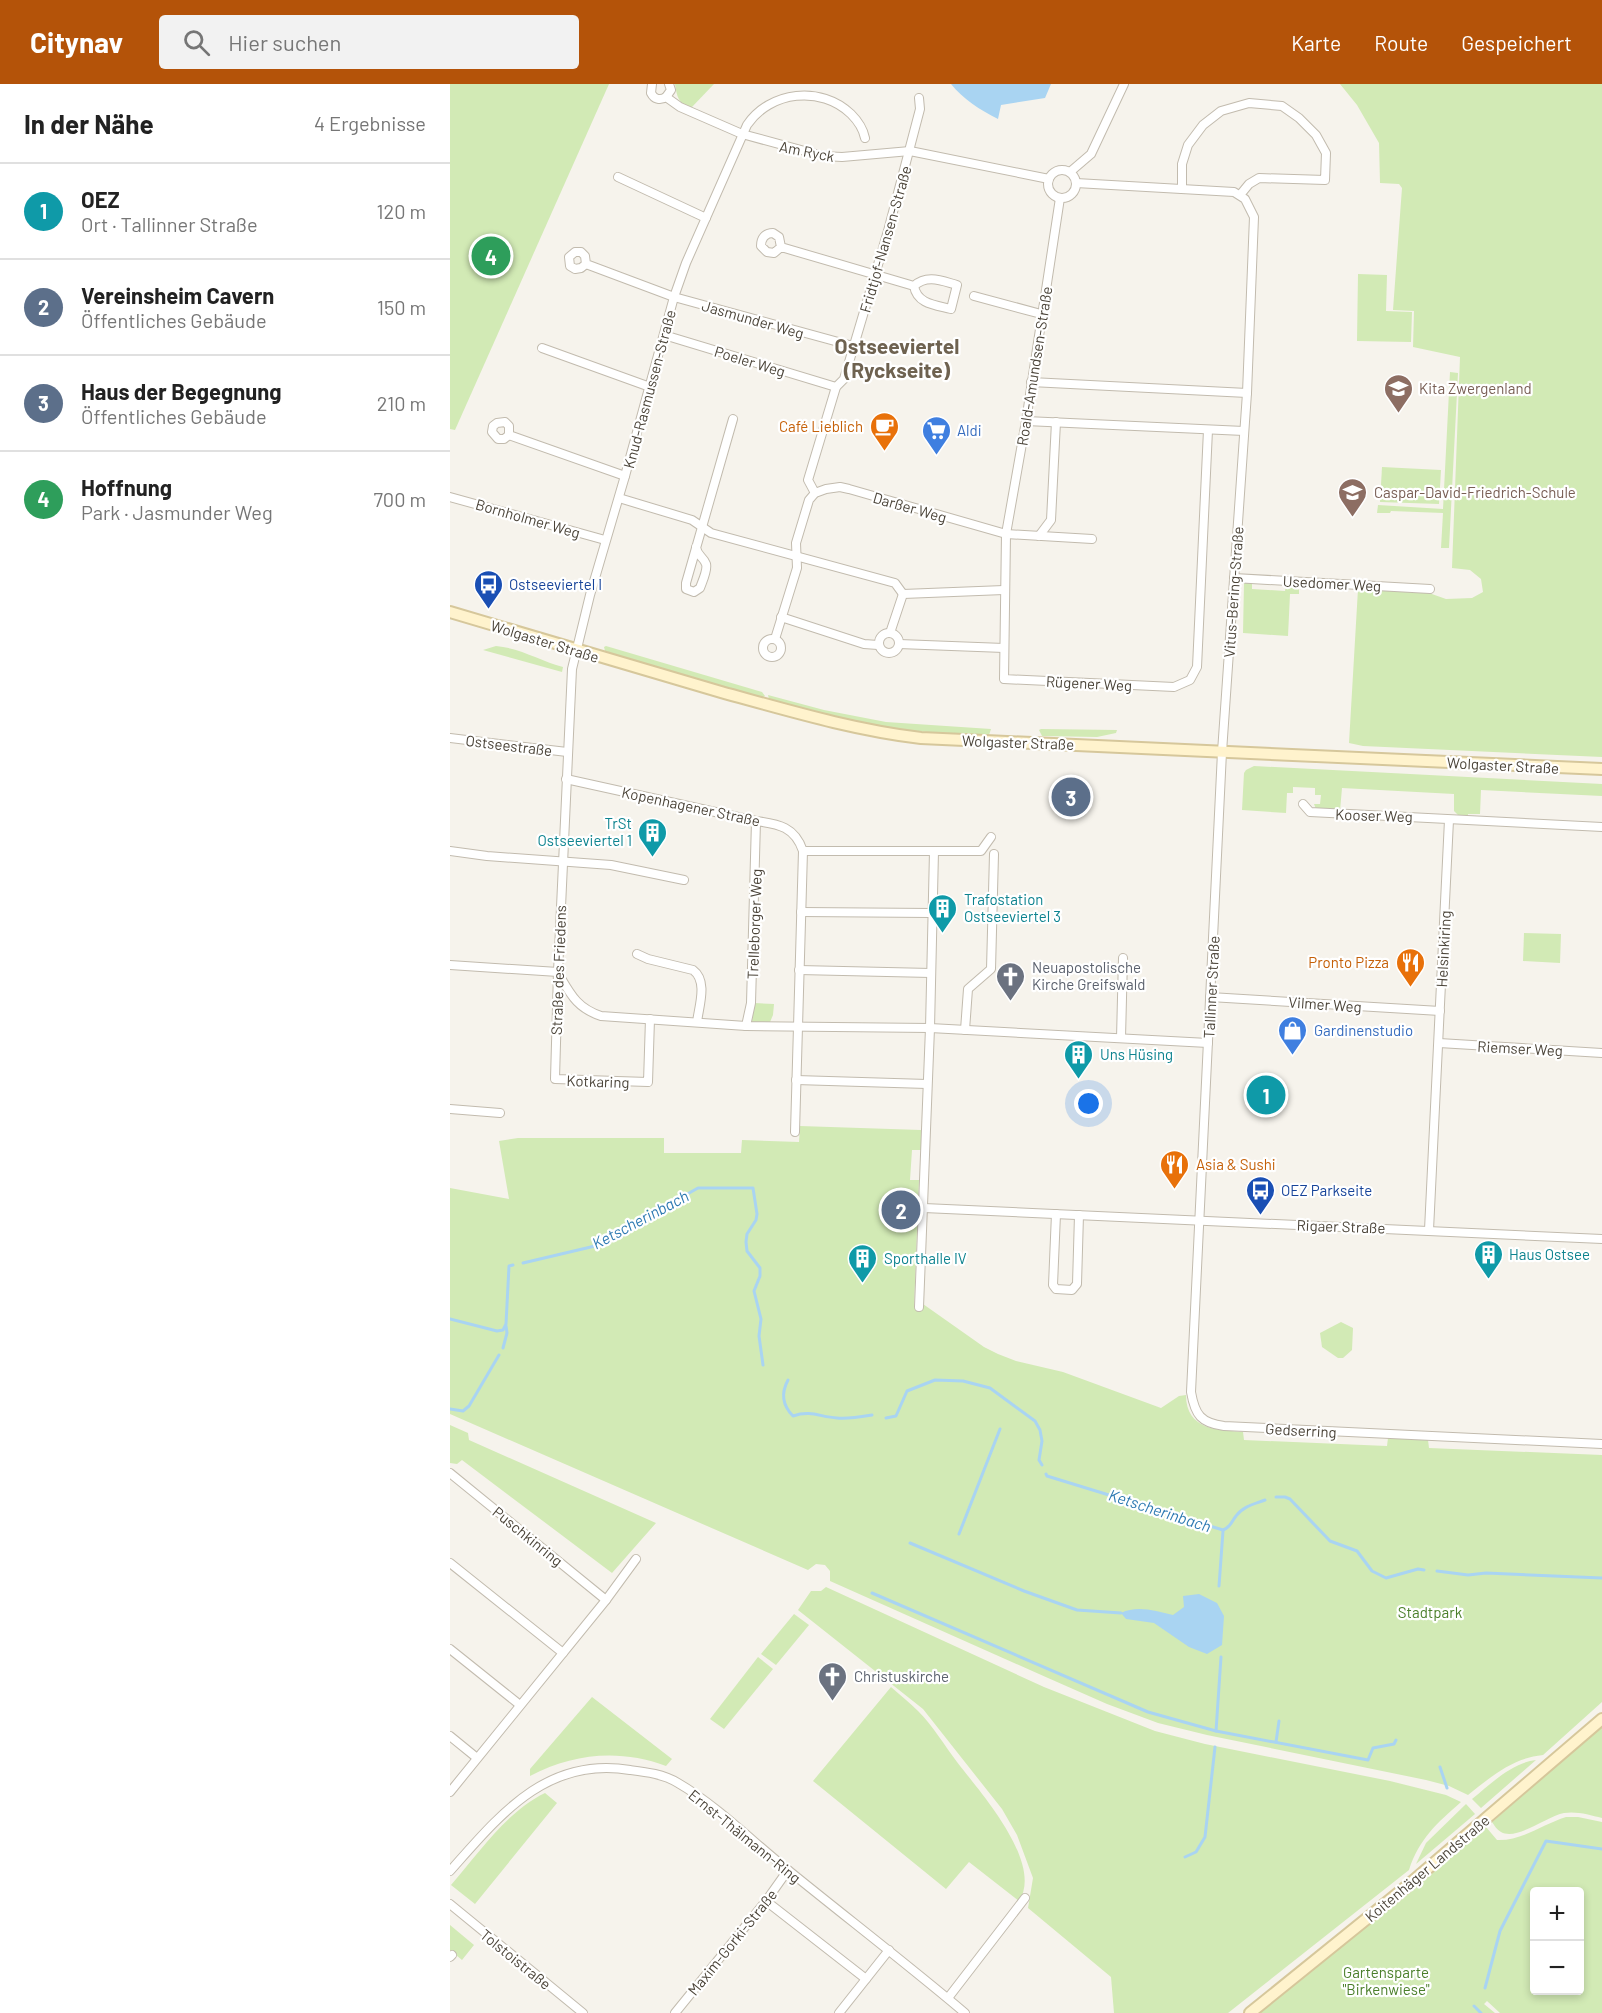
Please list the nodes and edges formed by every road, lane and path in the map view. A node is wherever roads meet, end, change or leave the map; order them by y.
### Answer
1 (652, 84) edge
2 (669, 84) edge
3 (1124, 84) edge
4 (666, 97) junction
5 (919, 98) dead end
6 (742, 134) junction
7 (865, 138) dead end
8 (910, 151) junction
9 (1070, 172) junction
10 (618, 177) dead end
11 (1049, 179) junction
12 (1076, 183) junction
13 (1182, 189) junction
14 (1240, 195) junction
15 (1060, 198) junction
16 (706, 218) junction
17 (781, 247) dead end
18 (586, 264) dead end
19 (875, 275) junction
20 (914, 286) junction
21 (974, 296) dead end
22 (674, 297) junction
23 (1041, 315) junction
24 (664, 335) junction
25 (853, 346) junction
26 (542, 348) dead end
27 (1031, 382) junction
28 (650, 387) junction
29 (836, 387) junction
30 (1247, 393) junction
31 (733, 418) dead end
32 (1026, 421) junction
33 (1056, 422) junction
34 (1208, 430) junction
35 (1244, 431) junction
36 (509, 435) dead end
37 (625, 476) junction
38 (815, 493) junction
39 (450, 497) edge
40 (619, 498) junction
41 (702, 527) junction
42 (1006, 534) junction
43 (1038, 536) junction
44 (1092, 539) dead end
45 (605, 540) junction
46 (696, 547) junction
47 (796, 556) junction
48 (1234, 578) junction
49 (1430, 589) dead end
50 (1004, 590) junction
51 (903, 594) junction
52 (450, 612) edge
53 (782, 617) junction
54 (890, 633) junction
55 (775, 639) dead end
56 (899, 644) junction
57 (878, 645) junction
58 (1004, 648) junction
59 (576, 651) junction
60 (1004, 680) joint
61 (1174, 687) joint
62 (450, 738) edge
63 (567, 752) junction
64 (1222, 752) junction
65 (1602, 769) edge
66 (566, 779) junction
67 (1303, 804) dead end
68 (1449, 820) junction
69 (756, 821) junction
70 (1602, 827) edge
71 (991, 837) dead end
72 (450, 851) edge
73 (803, 851) junction
74 (934, 851) junction
75 (993, 854) dead end
76 (562, 861) junction
77 (684, 880) dead end
78 (801, 912) junction
79 (932, 913) junction
80 (637, 954) dead end
81 (1124, 958) dead end
82 (450, 965) edge
83 (799, 970) junction
84 (558, 972) junction
85 (931, 973) junction
86 (1210, 997) junction
87 (1440, 1011) junction
88 (650, 1019) junction
89 (697, 1022) junction
90 (746, 1026) junction
91 (798, 1027) junction
92 (930, 1028) junction
93 (966, 1030) junction
94 (1121, 1038) junction
95 (1208, 1043) junction
96 (1439, 1043) junction
97 (1602, 1053) edge
98 (555, 1079) joint
99 (796, 1080) junction
100 (927, 1084) junction
101 (450, 1109) edge
102 (500, 1113) dead end
103 (795, 1132) dead end
104 (924, 1208) junction
105 (1056, 1214) junction
106 (1079, 1215) junction
107 (1199, 1221) junction
108 (1429, 1230) junction
109 (1602, 1239) edge
110 (919, 1307) dead end
111 (1602, 1444) edge
112 (450, 1473) edge
113 (636, 1559) dead end
114 (450, 1563) edge
115 (606, 1600) junction
116 (450, 1649) edge
117 (562, 1653) junction
118 (520, 1705) junction
119 (1602, 1719) edge
120 (450, 1736) edge
121 (477, 1758) junction
122 (450, 1792) edge
123 (788, 1870) junction
124 (450, 1871) edge
125 (1025, 1898) dead end
126 (766, 1901) junction
127 (450, 1904) edge
128 (889, 1950) junction
129 (866, 1979) junction
130 (948, 1998) junction
131 (583, 2013) edge
132 (675, 2013) edge
133 (839, 2013) edge
134 (965, 2013) edge
135 (1250, 2013) edge

1 - 4 street, Am Ryck
2 - 4 street
3 - 9 street, Am Ryck
4 - 6 street, Am Ryck
5 - 8 street
6 - 7 street
6 - 8 street, Am Ryck
6 - 16 street, Knud-Rasmussen-Straße
8 - 11 street, Am Ryck
8 - 19 street, Fridtjof-Nansen-Straße
9 - 11 street, Am Ryck
9 - 12 street
10 - 16 street
11 - 15 street
12 - 13 street
12 - 15 street
13 - 14 street
13 - 14 street
14 - 30 street, Vitus-Bering-Straße
15 - 23 street, Roald-Amundsen-Straße
16 - 22 street, Knud-Rasmussen-Straße
17 - 19 street
18 - 22 street, Jasmunder Weg
19 - 20 street
19 - 25 street, Fridtjof-Nansen-Straße
20 - 20 street
21 - 23 street
22 - 24 street, Knud-Rasmussen-Straße
22 - 25 street, Jasmunder Weg
23 - 27 street, Roald-Amundsen-Straße
24 - 28 street, Knud-Rasmussen-Straße
24 - 29 street, Poeler Weg
25 - 29 street, Fridtjof-Nansen-Straße
26 - 28 street
27 - 30 street
27 - 32 street, Roald-Amundsen-Straße
28 - 37 street, Knud-Rasmussen-Straße
29 - 38 street, Fridtjof-Nansen-Straße
30 - 35 street, Vitus-Bering-Straße
31 - 41 street
32 - 33 street
32 - 42 street, Roald-Amundsen-Straße
33 - 34 street
33 - 43 street
34 - 35 street
34 - 61 street, Vitus-Bering-Straße
35 - 48 street, Vitus-Bering-Straße
36 - 37 street
37 - 40 street, Knud-Rasmussen-Straße
38 - 42 street, Darßer Weg
38 - 47 street
39 - 45 street, Bornholmer Weg
40 - 41 street
40 - 45 street, Knud-Rasmussen-Straße
41 - 46 street
41 - 47 street
42 - 43 street
42 - 50 street, Roald-Amundsen-Straße
43 - 44 street
45 - 59 street, Knud-Rasmussen-Straße
46 - 46 street
47 - 51 street
47 - 53 street
48 - 49 street, Usedomer Weg
48 - 64 street, Vitus-Bering-Straße
50 - 51 street
50 - 58 street, Roald-Amundsen-Straße
51 - 54 street
52 - 59 main road, Wolgaster Straße
53 - 55 street
53 - 57 street
54 - 56 street
54 - 57 street
56 - 57 street
56 - 58 street
58 - 60 street, Roald-Amundsen-Straße
59 - 63 street, Straße des Friedens
59 - 64 main road, Wolgaster Straße
60 - 61 street, Rügener Weg
62 - 63 street, Ostseestraße
63 - 66 street, Straße des Friedens
64 - 65 main road, Wolgaster Straße
64 - 86 street, Tallinner Straße
66 - 69 street, Kopenhagener Straße
66 - 76 street, Straße des Friedens
67 - 68 street, Kooser Weg
68 - 70 street
68 - 87 street, Helsinkiring
69 - 73 street, Kopenhagener Straße
69 - 90 street, Trelleborger Weg
71 - 74 street
72 - 76 street
73 - 74 street
73 - 78 street
74 - 79 street
75 - 93 street
76 - 77 street
76 - 84 street, Straße des Friedens
78 - 79 street
78 - 83 street
79 - 85 street
80 - 89 street
81 - 94 street
82 - 84 street
83 - 85 street
83 - 91 street
84 - 88 street
84 - 98 street, Straße des Friedens
85 - 92 street
86 - 87 street, Vilmer Weg
86 - 95 street, Tallinner Straße
87 - 96 street, Helsinkiring
88 - 89 street
88 - 98 street, Kotkaring
89 - 90 street
90 - 91 street
91 - 92 street
91 - 99 street
92 - 93 street
92 - 100 street
93 - 94 street
94 - 95 street
95 - 107 street, Tallinner Straße
96 - 97 street, Riemser Weg
96 - 108 street, Helsinkiring
99 - 100 street
99 - 103 street
100 - 104 street
101 - 102 street
104 - 105 street, Rigaer Straße
104 - 110 street
105 - 106 street, Rigaer Straße
105 - 106 street
106 - 107 street, Rigaer Straße
107 - 108 street, Rigaer Straße
107 - 111 street, Gedserring
108 - 109 street, Rigaer Straße
112 - 115 street, Puschkinring
113 - 115 street
114 - 117 street
115 - 117 street
116 - 118 street
117 - 118 street
118 - 121 street
119 - 135 main road, Koitenhäger Landstraße
120 - 121 street
121 - 122 street
123 - 124 street, Ernst-Thälmann-Ring
123 - 126 street, Maxim-Gorki-Straße
123 - 128 street, Ernst-Thälmann-Ring
125 - 130 street
126 - 129 street
126 - 132 street, Maxim-Gorki-Straße
127 - 131 street, Tolstoistraße
128 - 129 street
128 - 130 street, Ernst-Thälmann-Ring
129 - 133 street
130 - 134 street, Ernst-Thälmann-Ring

